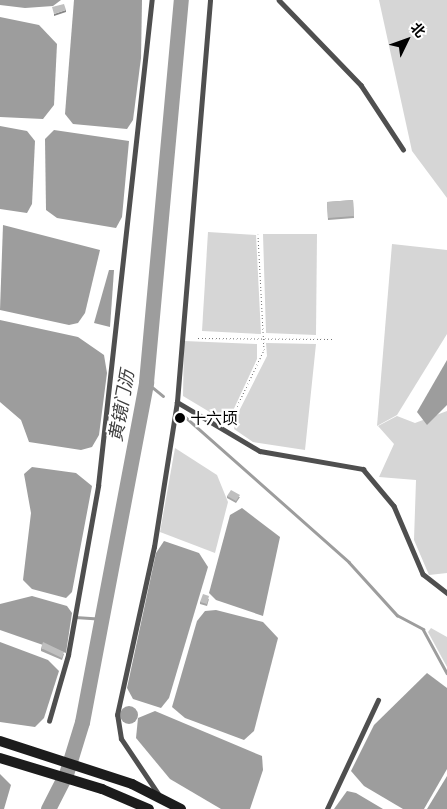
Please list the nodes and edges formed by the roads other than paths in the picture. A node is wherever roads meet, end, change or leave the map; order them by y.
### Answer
1 (152, 0) edge
2 (210, 0) edge
3 (279, 0) edge
4 (403, 149) dead end
5 (178, 402) junction
6 (447, 593) edge
7 (378, 700) dead end
8 (49, 721) dead end
9 (0, 741) edge
10 (0, 758) edge
11 (160, 798) junction
12 (176, 808) edge
13 (149, 809) edge
14 (327, 809) edge

1 - 8 lane
2 - 5 lane
3 - 4 lane
5 - 6 lane
5 - 11 lane
7 - 14 lane
9 - 11 main road
10 - 13 main road
11 - 12 main road

